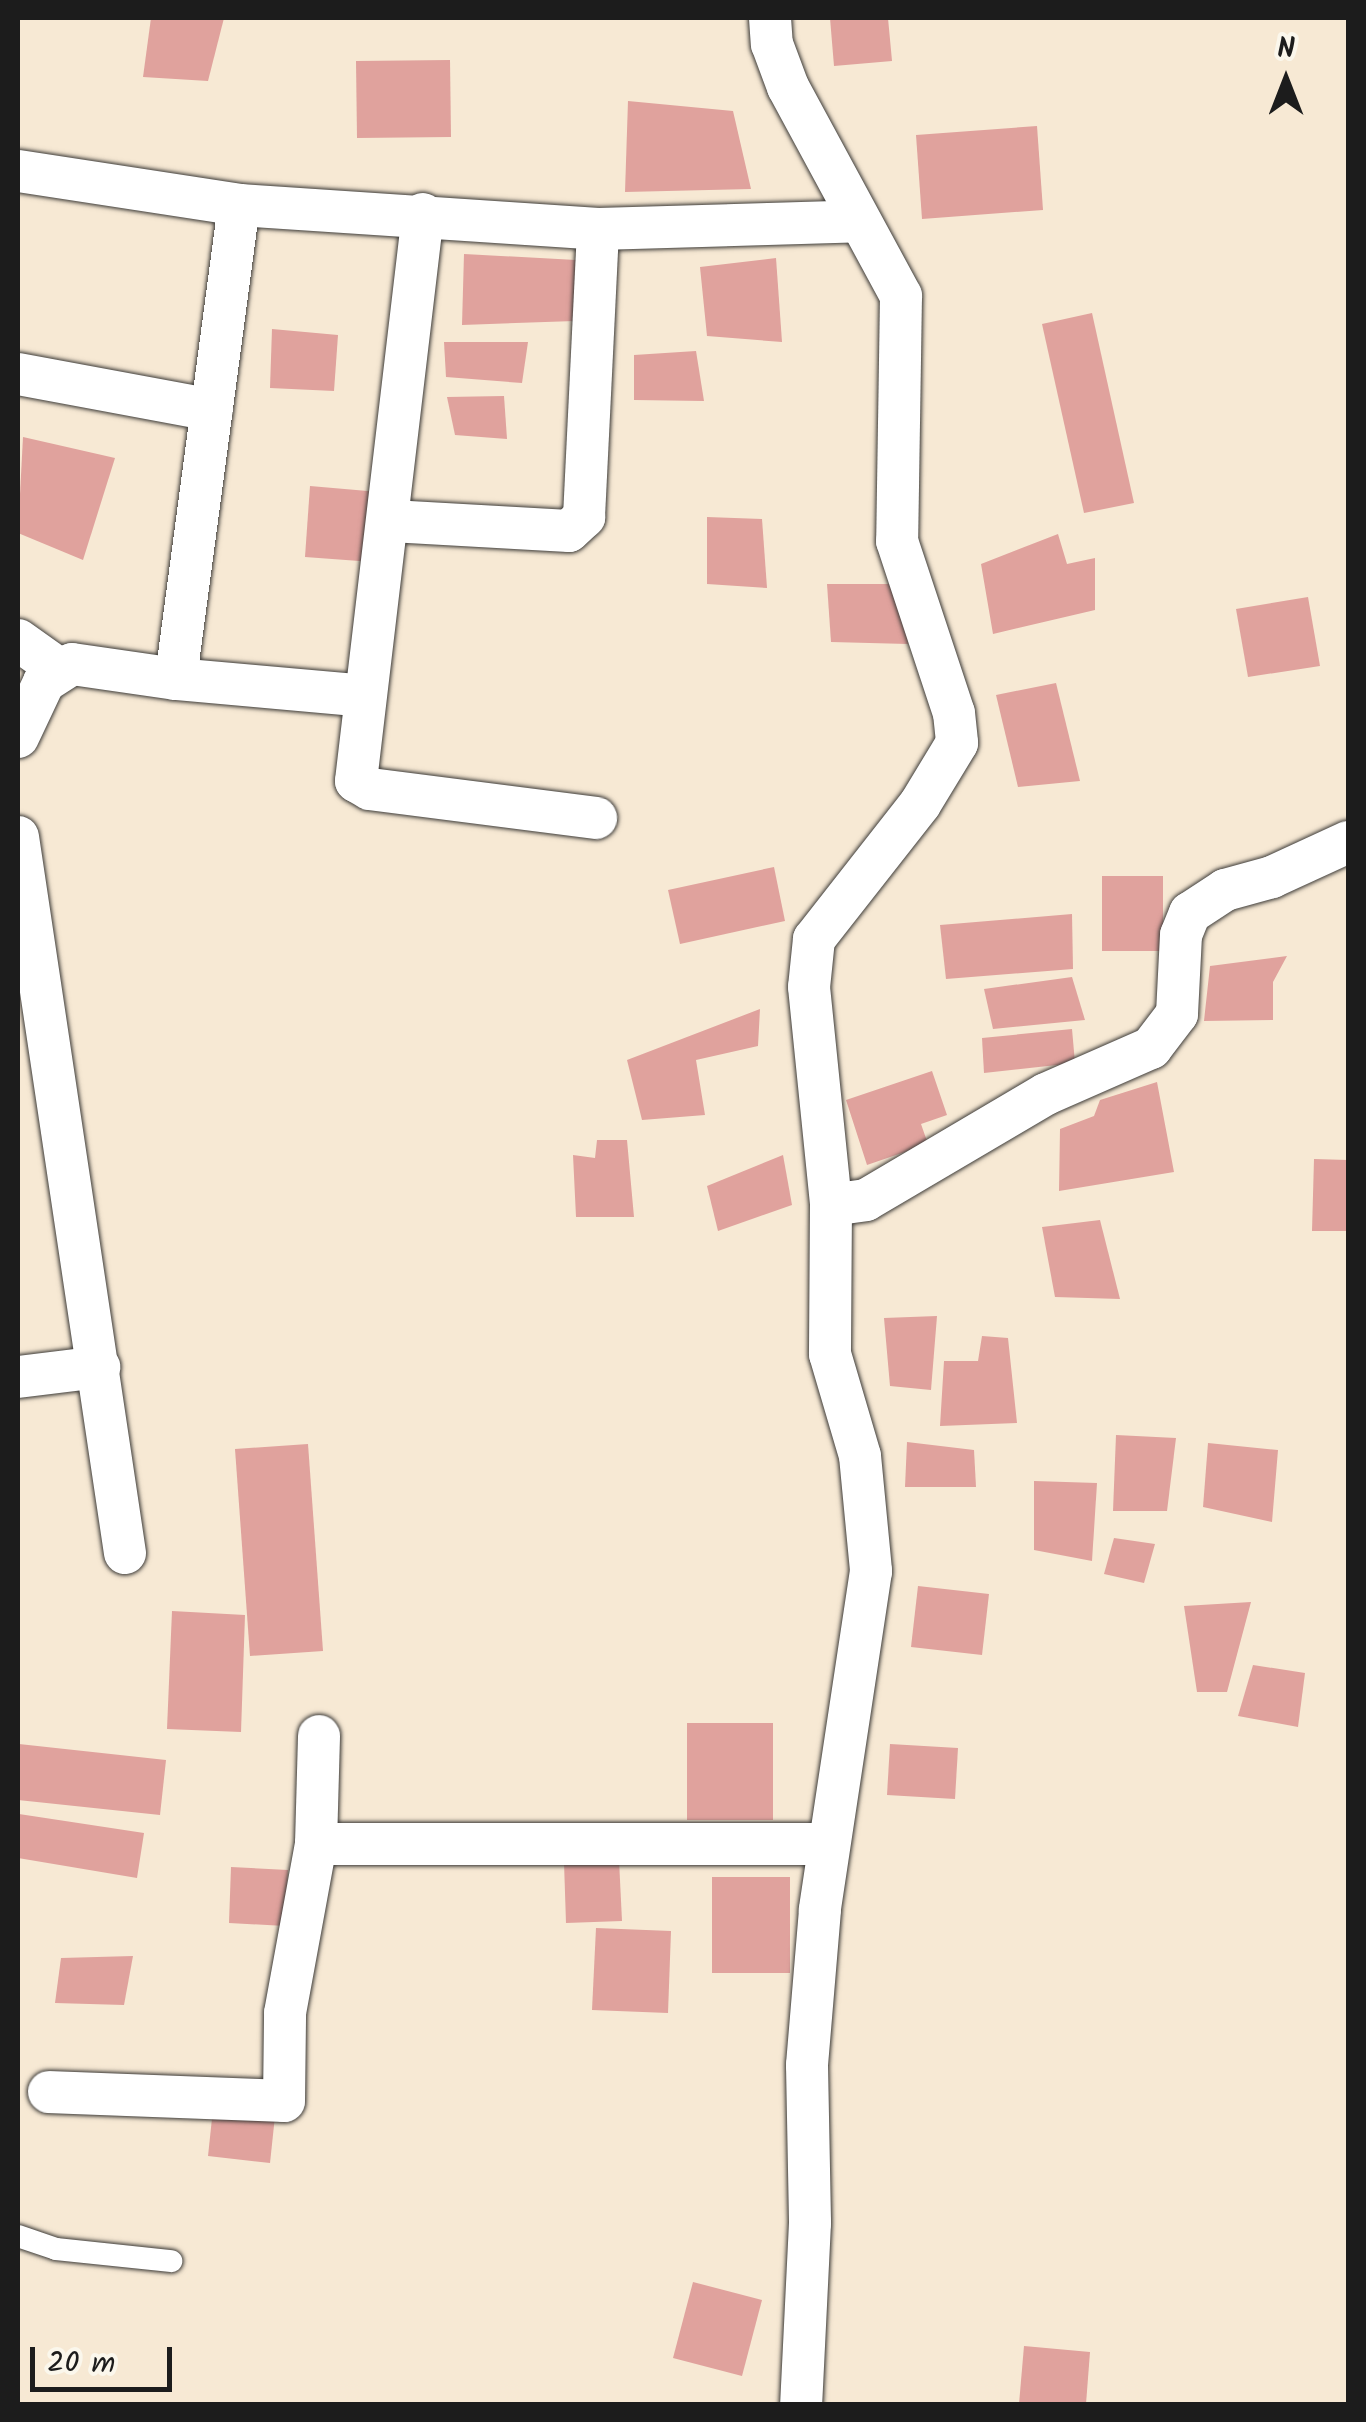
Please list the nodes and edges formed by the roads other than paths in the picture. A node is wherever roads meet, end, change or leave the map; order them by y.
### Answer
1 (770, 18) edge
2 (18, 170) edge
3 (239, 206) junction
4 (424, 214) junction
5 (860, 221) junction
6 (598, 229) junction
7 (18, 374) edge
8 (212, 410) junction
9 (391, 520) junction
10 (18, 640) edge
11 (59, 670) junction
12 (176, 679) junction
13 (365, 696) junction
14 (18, 737) edge
15 (596, 818) dead end
16 (18, 837) edge
17 (1348, 842) edge
18 (831, 1205) junction
19 (99, 1367) junction
20 (18, 1378) edge
21 (125, 1553) dead end
22 (319, 1736) dead end
23 (316, 1844) junction
24 (827, 1844) junction
25 (49, 2092) dead end
26 (18, 2236) edge
27 (171, 2261) dead end
28 (801, 2404) edge

1 - 5 street
2 - 3 street
3 - 4 street
3 - 8 street
4 - 6 street
4 - 9 street
5 - 6 street
5 - 18 street
6 - 9 street
7 - 8 street
8 - 12 street
9 - 13 street
10 - 11 street
11 - 12 street
11 - 14 street
12 - 13 street
13 - 15 street
16 - 19 street
17 - 18 street
18 - 24 street
19 - 20 street
19 - 21 street
22 - 23 street
23 - 24 street
23 - 25 street
24 - 28 street
26 - 27 lane

